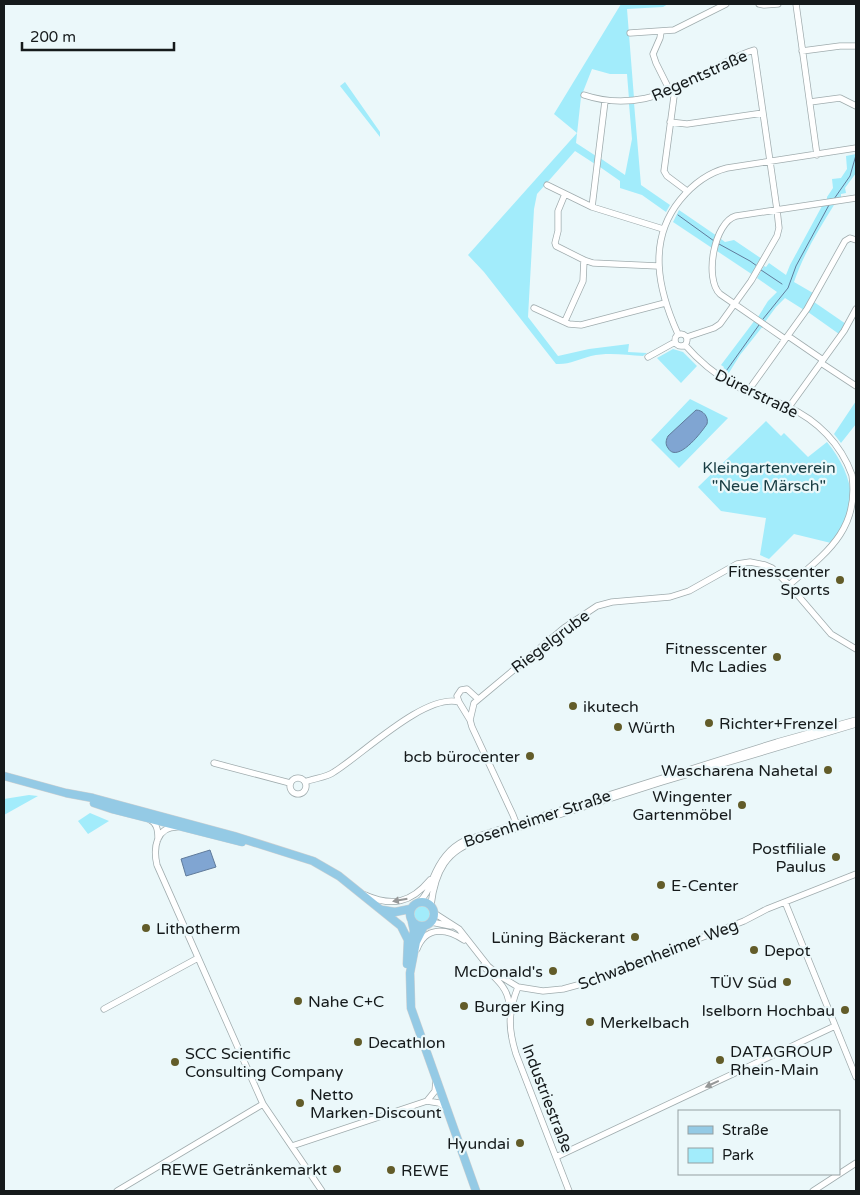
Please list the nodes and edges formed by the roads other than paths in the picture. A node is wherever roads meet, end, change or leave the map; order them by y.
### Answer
1 (708, 4) edge
2 (726, 4) edge
3 (760, 4) edge
4 (778, 4) edge
5 (796, 4) edge
6 (710, 11) junction
7 (661, 32) junction
8 (630, 33) dead end
9 (856, 46) edge
10 (802, 51) junction
11 (672, 90) junction
12 (584, 95) dead end
13 (605, 101) junction
14 (810, 102) junction
15 (856, 106) edge
16 (763, 113) junction
17 (670, 122) junction
18 (856, 148) edge
19 (817, 155) junction
20 (770, 162) junction
21 (547, 185) dead end
22 (687, 191) junction
23 (565, 194) junction
24 (856, 198) edge
25 (592, 207) junction
26 (777, 210) junction
27 (663, 228) junction
28 (856, 240) edge
29 (584, 260) junction
30 (658, 266) junction
31 (665, 303) junction
32 (735, 304) junction
33 (534, 308) dead end
34 (856, 308) edge
35 (566, 321) junction
36 (678, 334) junction
37 (687, 337) junction
38 (787, 337) junction
39 (675, 342) junction
40 (685, 345) junction
41 (648, 357) dead end
42 (822, 361) junction
43 (856, 386) edge
44 (748, 391) junction
45 (790, 407) junction
46 (789, 585) junction
47 (856, 649) edge
48 (478, 698) junction
49 (459, 702) junction
50 (470, 720) junction
51 (856, 720) edge
52 (856, 724) edge
53 (214, 763) dead end
54 (4, 776) edge
55 (305, 782) junction
56 (290, 783) junction
57 (66, 793) junction
58 (147, 818) junction
59 (179, 827) junction
60 (517, 827) junction
61 (158, 840) junction
62 (259, 844) junction
63 (856, 874) edge
64 (434, 875) junction
65 (358, 891) junction
66 (419, 902) junction
67 (785, 902) junction
68 (410, 909) junction
69 (432, 909) junction
70 (381, 910) junction
71 (411, 920) junction
72 (428, 924) junction
73 (468, 942) junction
74 (198, 958) junction
75 (409, 965) junction
76 (518, 987) junction
77 (104, 1009) dead end
78 (510, 1014) junction
79 (836, 1026) junction
80 (856, 1077) edge
81 (436, 1081) junction
82 (427, 1101) junction
83 (264, 1104) junction
84 (445, 1107) junction
85 (292, 1146) junction
86 (556, 1157) junction
87 (856, 1163) edge
88 (840, 1173) edge
89 (838, 1175) edge
90 (117, 1191) edge
91 (322, 1191) edge
92 (476, 1191) edge
93 (569, 1191) edge
94 (813, 1191) edge

1 - 6 street
2 - 6 street
3 - 4 street
5 - 10 street
6 - 7 street
7 - 8 street
7 - 11 street
9 - 10 street
10 - 14 street
11 - 13 street, Regentstraße
11 - 16 street, Regentstraße
11 - 17 street
12 - 13 street, Regentstraße
13 - 25 street
14 - 15 street
14 - 19 street
16 - 17 street
16 - 20 street
17 - 22 street
18 - 19 street
19 - 20 street
20 - 22 street
20 - 26 street
21 - 23 street
22 - 27 street
23 - 25 street
23 - 29 street
24 - 26 street
25 - 27 street
26 - 32 street
26 - 32 street
27 - 30 street
28 - 38 street
29 - 30 street
29 - 35 street
30 - 31 street
31 - 35 street
31 - 36 street
32 - 37 street
32 - 38 street
33 - 35 street
34 - 42 street
36 - 37 street
36 - 39 street
37 - 40 street
38 - 42 street
38 - 44 street
39 - 40 street
39 - 41 street
40 - 44 street, Dürerstraße
42 - 43 street
42 - 45 street
44 - 45 street, Dürerstraße
45 - 46 street, Dürerstraße
46 - 47 street, Riegelgrube
46 - 48 street, Riegelgrube
48 - 49 street
48 - 50 street
49 - 50 street
49 - 55 street
50 - 60 street
51 - 60 street, Bosenheimer Straße
52 - 60 street, Bosenheimer Straße
53 - 56 street
54 - 57 main road
55 - 56 street
55 - 56 street
57 - 58 main road
57 - 62 main road
58 - 59 main road
58 - 61 street
59 - 61 street
59 - 62 main road
60 - 64 street, Bosenheimer Straße
60 - 69 street, Bosenheimer Straße
61 - 74 street
62 - 65 main road
63 - 67 street, Schwabenheimer Weg
64 -> 65 street
64 - 66 street, Bosenheimer Straße
65 - 70 main road
66 - 68 main road
66 - 69 main road
67 - 76 street, Schwabenheimer Weg
67 - 79 street
68 - 70 main road
68 - 71 main road
69 - 72 main road
69 - 73 street, Schwabenheimer Weg
70 - 71 main road
70 - 75 main road
71 - 72 main road
71 - 75 main road
72 - 73 street, Schwabenheimer Weg
72 - 75 main road
73 - 75 street, Schwabenheimer Weg
73 - 76 street, Schwabenheimer Weg
73 - 78 street, Industriestraße
74 - 77 street
74 - 83 street
75 - 81 main road
76 - 78 street, Industriestraße
78 - 86 street, Industriestraße
79 - 80 street
79 -> 86 street
81 - 82 street
81 - 84 main road
82 - 84 street
82 - 85 street
83 - 85 street
83 - 90 street
84 - 92 main road
85 - 91 street
86 - 93 street, Industriestraße
87 - 88 street
89 - 94 street

